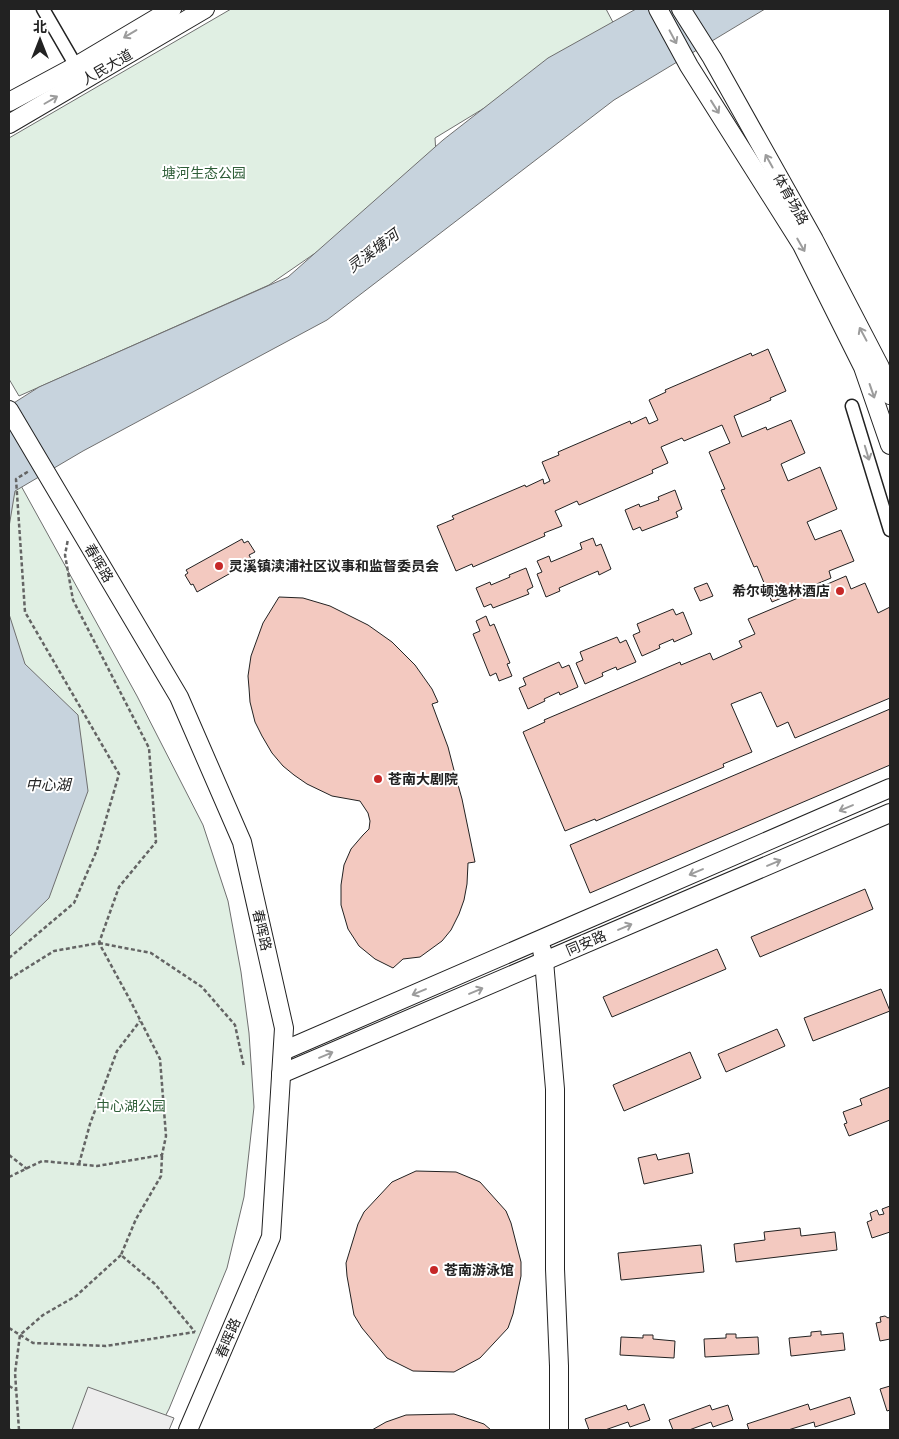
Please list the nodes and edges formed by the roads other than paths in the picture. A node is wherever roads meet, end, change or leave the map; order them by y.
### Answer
1 (44, 9) edge
2 (172, 9) edge
3 (206, 9) edge
4 (658, 9) edge
5 (681, 9) edge
6 (76, 66) junction
7 (9, 102) edge
8 (9, 124) edge
9 (890, 394) edge
10 (852, 406) dead end
11 (13, 417) edge
12 (890, 444) edge
13 (890, 530) edge
14 (890, 788) edge
15 (890, 813) edge
16 (539, 940) junction
17 (544, 961) junction
18 (283, 1051) junction
19 (282, 1074) junction
20 (188, 1430) edge
21 (559, 1430) edge

1 - 6 street
2 -> 6 street, 人民大道
8 -> 3 street, 人民大道
4 -> 12 street, 体育场路
9 -> 5 street, 体育场路
6 - 7 street, 人民大道
10 -> 13 street
11 - 18 street, 春晖路
14 -> 16 street, 同安路
17 -> 15 street, 同安路
16 - 17 street
16 -> 18 street, 同安路
19 -> 17 street, 同安路
17 - 21 street
18 - 19 street, 春晖路
19 - 20 street, 春晖路

